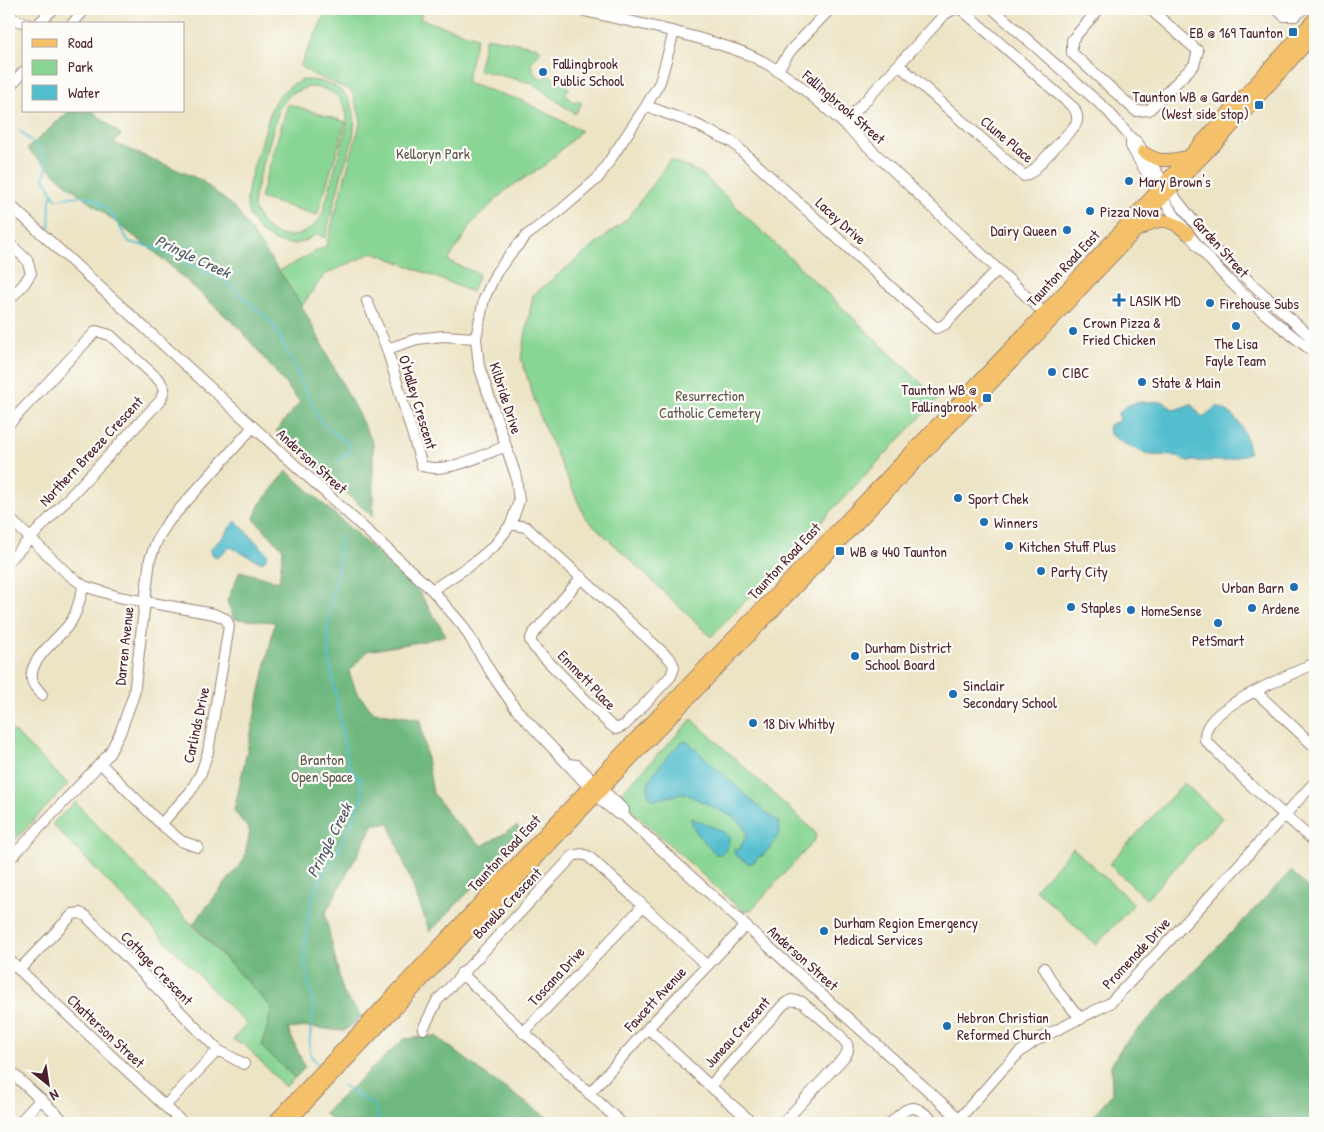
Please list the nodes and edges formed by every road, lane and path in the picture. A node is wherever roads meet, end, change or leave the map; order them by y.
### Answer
1 (53, 9) edge
2 (85, 9) edge
3 (576, 9) edge
4 (830, 9) edge
5 (954, 9) edge
6 (959, 9) edge
7 (994, 9) edge
8 (1099, 9) edge
9 (1150, 9) edge
10 (1277, 9) edge
11 (1303, 9) edge
12 (9, 17) edge
13 (1315, 18) edge
14 (22, 22) edge
15 (40, 22) edge
16 (74, 22) edge
17 (674, 32) junction
18 (1315, 34) edge
19 (900, 65) junction
20 (777, 70) junction
21 (22, 73) edge
22 (9, 87) edge
23 (646, 106) junction
24 (844, 124) junction
25 (1131, 138) junction
26 (1143, 152) junction
27 (1188, 157) junction
28 (1163, 191) junction
29 (9, 204) edge
30 (1134, 232) junction
31 (1188, 234) junction
32 (9, 243) edge
33 (997, 270) junction
34 (9, 300) edge
35 (367, 301) dead end
36 (1044, 313) junction
37 (476, 338) junction
38 (1315, 341) edge
39 (386, 349) junction
40 (1315, 353) edge
41 (9, 424) edge
42 (254, 427) junction
43 (506, 446) junction
44 (9, 518) edge
45 (511, 524) junction
46 (30, 538) junction
47 (9, 561) edge
48 (582, 577) junction
49 (84, 586) junction
50 (432, 590) junction
51 (144, 602) junction
52 (1315, 663) edge
53 (1256, 692) junction
54 (42, 695) dead end
55 (1315, 747) edge
56 (101, 764) junction
57 (1315, 782) edge
58 (595, 788) junction
59 (1284, 814) junction
60 (161, 824) junction
61 (1315, 842) edge
62 (198, 847) dead end
63 (9, 860) edge
64 (643, 906) junction
65 (745, 926) junction
66 (9, 960) edge
67 (706, 966) junction
68 (1044, 968) dead end
69 (19, 970) junction
70 (461, 974) junction
71 (408, 988) junction
72 (1081, 1019) junction
73 (648, 1028) junction
74 (423, 1029) dead end
75 (523, 1033) junction
76 (218, 1050) junction
77 (244, 1064) dead end
78 (9, 1070) edge
79 (710, 1086) junction
80 (589, 1094) junction
81 (41, 1099) junction
82 (164, 1106) junction
83 (961, 1121) edge
84 (19, 1123) edge
85 (66, 1123) edge
86 (183, 1123) edge
87 (273, 1123) edge
88 (288, 1123) edge
89 (621, 1123) edge
90 (753, 1123) edge
91 (783, 1123) edge
92 (891, 1123) edge
93 (936, 1123) edge

1 - 15 street
2 - 16 street
3 - 17 street, Fallingbrook Street
4 - 20 street
5 - 19 street
6 - 19 street, Clune Place
7 - 25 street, Garden Street
8 - 9 street
10 - 11 street
12 - 14 street
13 - 27 main road, Taunton Road East
17 - 20 street, Fallingbrook Street
17 - 23 street, Kilbride Drive
18 - 28 main road, Taunton Road East
19 - 24 street
20 - 24 street, Fallingbrook Street
21 - 22 street
23 - 33 street, Lacey Drive
23 - 37 street, Kilbride Drive
24 - 33 street, Fallingbrook Street
25 - 26 street, Garden Street
25 - 28 street, Garden Street
26 - 27 main road
26 - 28 street, Garden Street
27 - 28 main road, Taunton Road East
28 - 30 main road, Taunton Road East
28 - 31 street, Garden Street
28 - 36 main road, Taunton Road East
28 - 38 street, Garden Street
29 - 42 street, Anderson Street
30 - 31 main road
30 - 58 main road, Taunton Road East
31 - 40 street, Garden Street
32 - 34 street
33 - 36 street, Fallingbrook Street
35 - 39 street
36 - 58 main road, Taunton Road East
37 - 39 street, O'Malley Crescent
37 - 43 street, Kilbride Drive
39 - 43 street, O'Malley Crescent
41 - 46 street, Northern Breeze Crescent
42 - 50 street, Anderson Street
42 - 51 street, Darren Avenue
43 - 45 street, Kilbride Drive
44 - 46 street
45 - 48 street, Emmett Place
45 - 50 street, Kilbride Drive
46 - 47 street
46 - 49 street
48 - 48 street, Emmett Place
49 - 51 street
49 - 54 street
50 - 58 street, Anderson Street
51 - 56 street, Darren Avenue
51 - 60 street, Carlinds Drive
52 - 53 street
53 - 55 street
53 - 59 street
56 - 60 street
56 - 63 street, Darren Avenue
57 - 59 street, Promenade Drive
58 - 65 street, Anderson Street
58 - 71 main road, Taunton Road East
59 - 61 street
59 - 72 street, Promenade Drive
60 - 62 street
64 - 67 street
64 - 70 street, Bonello Crescent
64 - 75 street, Toscana Drive
65 - 67 street, Fawcett Avenue
65 - 83 street, Anderson Street
66 - 69 street, Chatterson Street
67 - 73 street, Fawcett Avenue
68 - 72 street
69 - 76 street, Cottage Crescent
69 - 82 street, Chatterson Street
70 - 74 street, Bonello Crescent
70 - 75 street
71 - 87 main road, Taunton Road East
71 - 88 main road, Taunton Road East
72 - 83 street, Promenade Drive
73 - 79 street
73 - 80 street, Fawcett Avenue
75 - 80 street
76 - 77 street
76 - 82 street
78 - 81 street
79 - 90 street
79 - 91 street, Juneau Crescent
80 - 89 street
81 - 84 street
81 - 85 street
82 - 86 street, Chatterson Street
92 - 93 street

